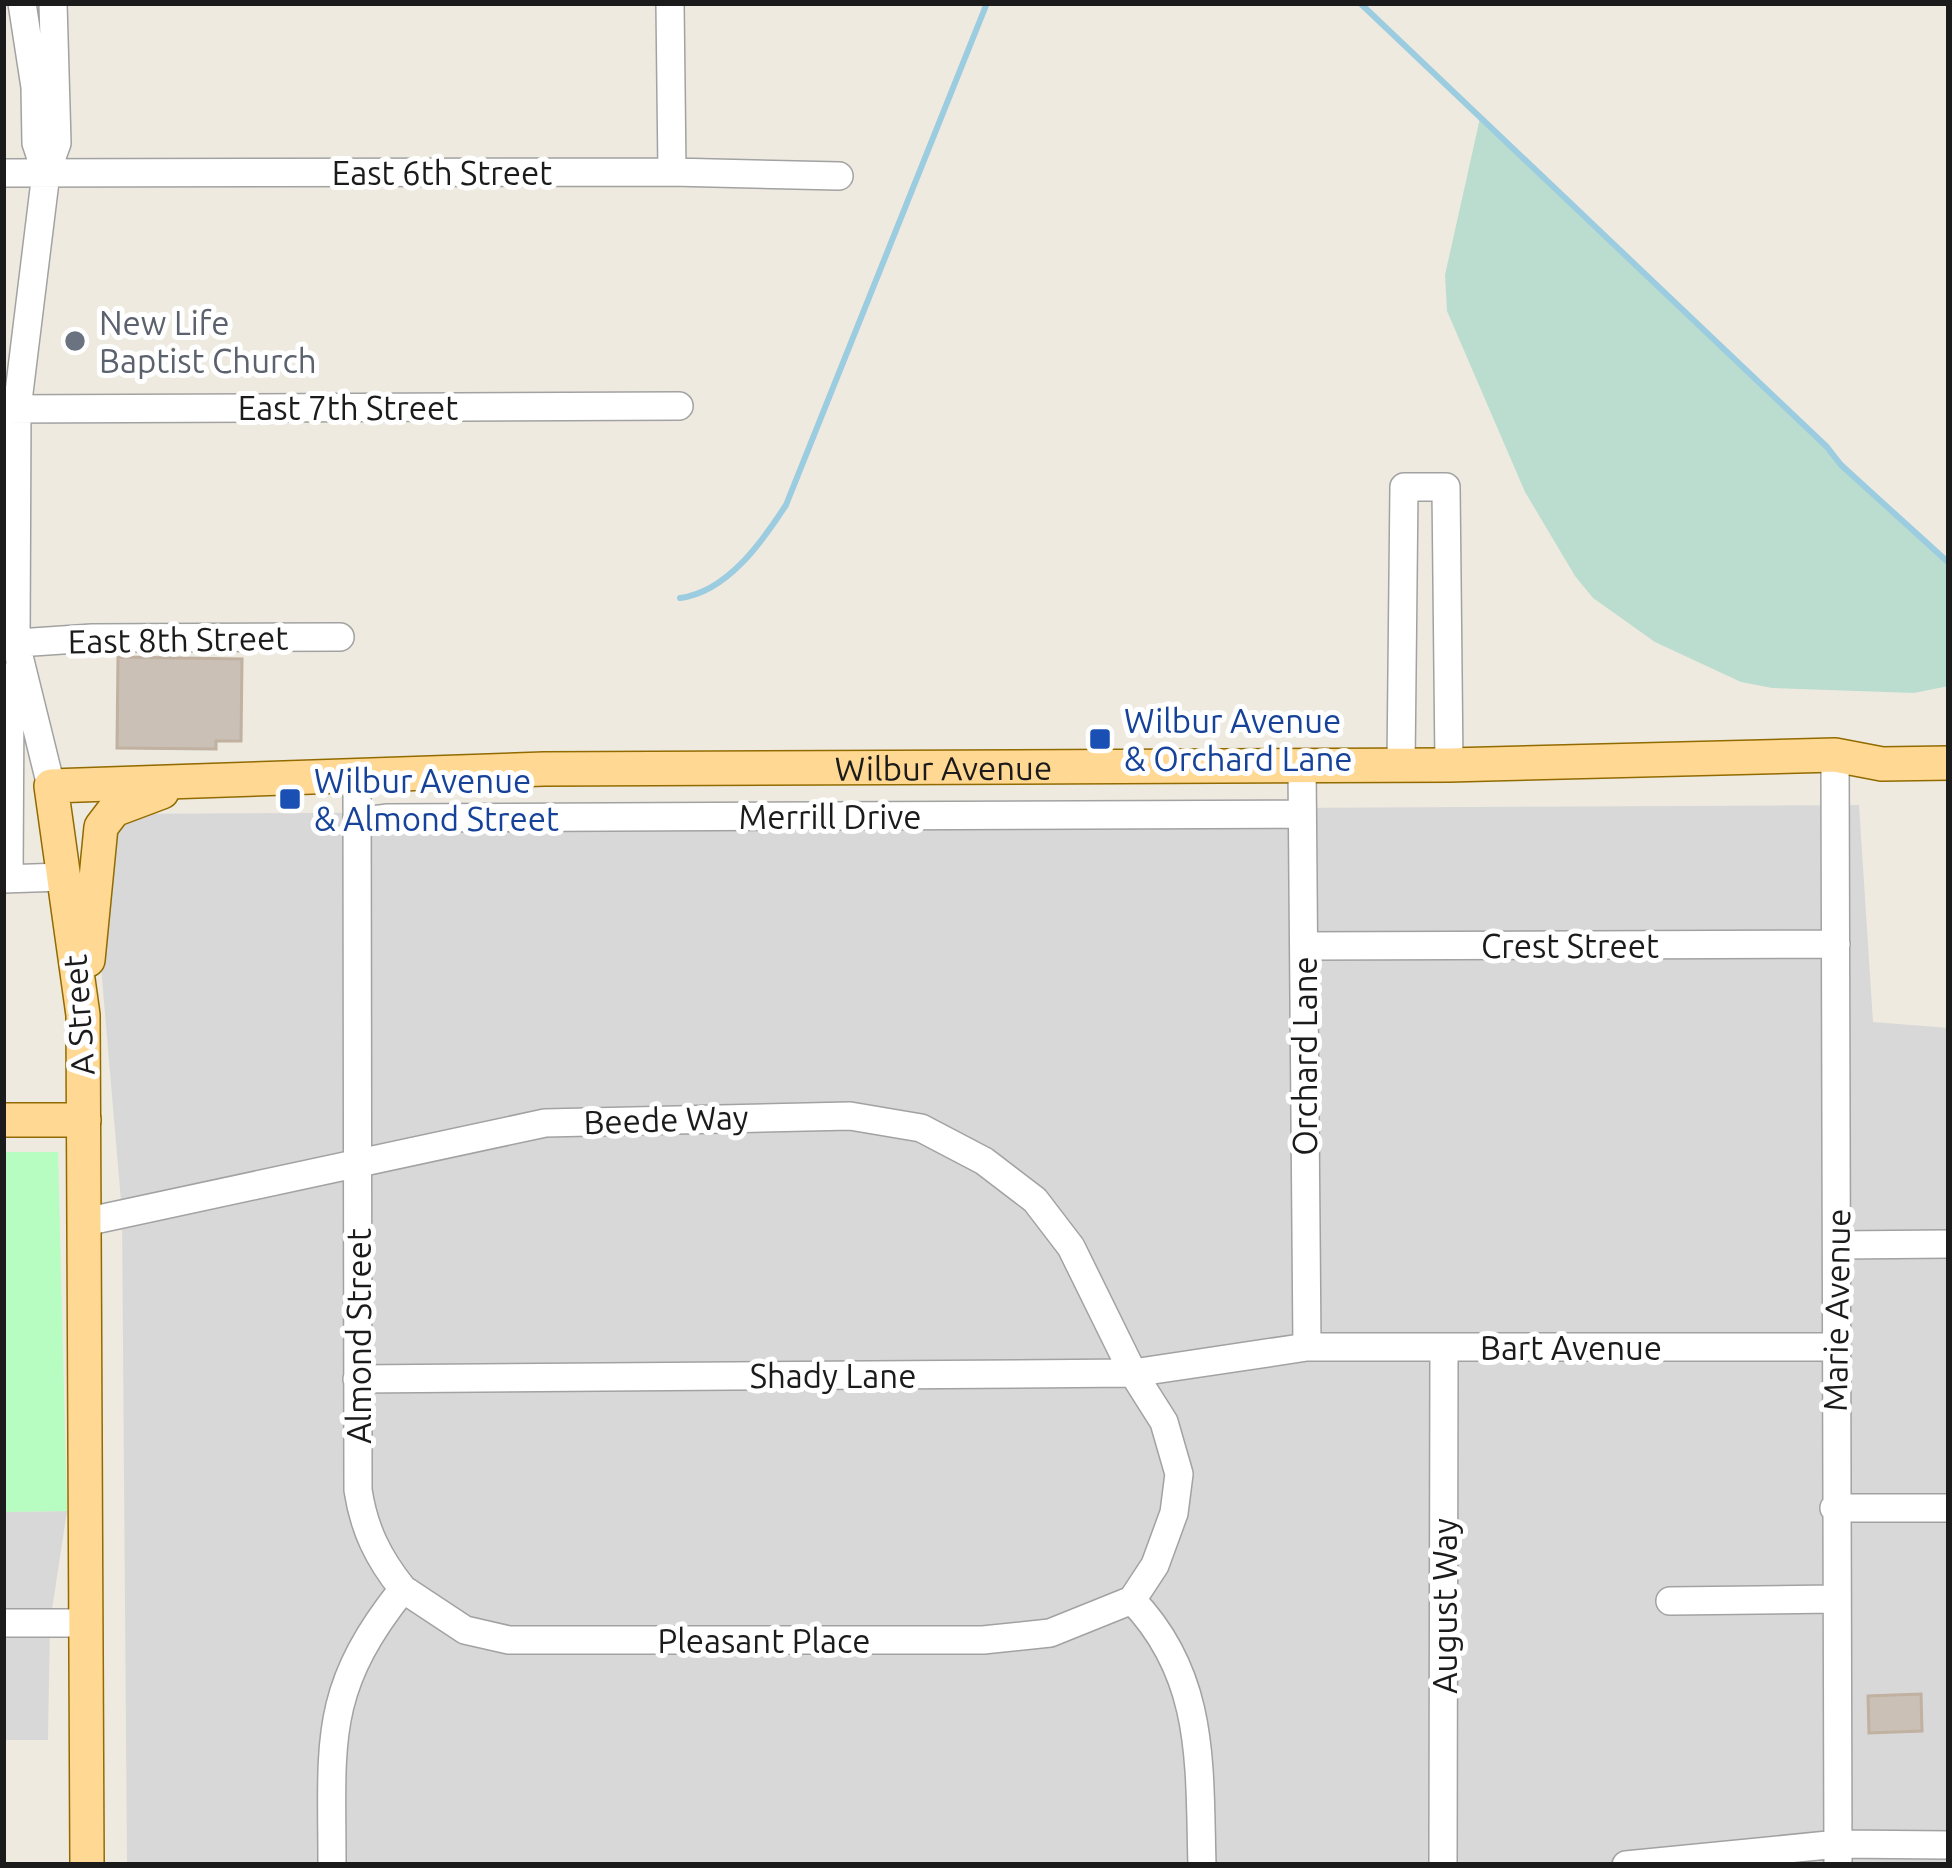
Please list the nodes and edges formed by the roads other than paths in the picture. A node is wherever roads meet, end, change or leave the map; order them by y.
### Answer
1 (22, 3) edge
2 (53, 3) edge
3 (670, 3) edge
4 (671, 172) junction
5 (3, 173) edge
6 (46, 173) junction
7 (839, 176) dead end
8 (679, 406) dead end
9 (10, 409) edge
10 (340, 638) dead end
11 (13, 651) edge
12 (1949, 742) edge
13 (1834, 755) junction
14 (1949, 764) edge
15 (1450, 765) junction
16 (1302, 766) junction
17 (1401, 766) junction
18 (357, 776) junction
19 (204, 780) junction
20 (51, 786) junction
21 (1303, 814) junction
22 (357, 822) junction
23 (63, 877) junction
24 (6, 878) edge
25 (1836, 944) junction
26 (1304, 946) junction
27 (83, 1015) junction
28 (3, 1120) edge
29 (84, 1120) junction
30 (359, 1161) junction
31 (85, 1222) junction
32 (1838, 1244) junction
33 (1949, 1244) edge
34 (1307, 1347) junction
35 (1836, 1347) junction
36 (1444, 1348) junction
37 (1133, 1373) junction
38 (357, 1379) junction
39 (1834, 1508) junction
40 (1949, 1508) edge
41 (403, 1589) junction
42 (1835, 1599) junction
43 (1132, 1600) junction
44 (1670, 1601) dead end
45 (3, 1623) edge
46 (85, 1623) junction
47 (1949, 1845) edge
48 (1838, 1855) edge
49 (1656, 1863) edge
50 (87, 1865) edge
51 (332, 1865) edge
52 (1202, 1865) edge
53 (1444, 1865) edge
54 (1626, 1865) edge

1 - 6 street, A Street
2 - 6 street, A Street
3 - 4 street
4 - 6 street, East 6th Street
4 - 7 street, East 6th Street
5 - 6 street, East 6th Street
6 - 9 street, A Street
8 - 9 street, East 7th Street
9 - 11 street, A Street
10 - 11 street, East 8th Street
11 - 20 street, A Street
11 - 24 street
12 - 13 main road, Wilbur Avenue
13 - 14 main road, Wilbur Avenue
13 - 15 main road, Wilbur Avenue
13 - 25 street, Marie Avenue
15 - 17 main road, Wilbur Avenue
15 - 17 street
16 - 17 main road, Wilbur Avenue
16 - 18 main road, Wilbur Avenue
16 - 21 street, Orchard Lane
18 - 19 main road, Wilbur Avenue
18 - 22 street, Almond Street
19 - 20 main road, Wilbur Avenue
19 - 27 main road
20 - 23 main road, A Street
21 - 22 street, Merrill Drive
21 - 26 street, Orchard Lane
22 - 30 street, Almond Street
23 - 24 street
23 - 27 main road, A Street
25 - 26 street, Crest Street
25 - 32 street, Marie Avenue
26 - 34 street, Orchard Lane
27 - 29 main road, A Street
28 - 29 main road
29 - 31 main road, A Street
30 - 31 street, Beede Way
30 - 37 street, Beede Way
30 - 38 street, Almond Street
31 - 46 main road, A Street
32 - 33 street
32 - 35 street, Marie Avenue
34 - 36 street, Bart Avenue
34 - 37 street, Shady Lane
35 - 36 street, Bart Avenue
35 - 39 street, Marie Avenue
36 - 53 street, August Way
37 - 38 street, Shady Lane
37 - 43 street, Beede Way
38 - 41 street, Almond Street
39 - 40 street
39 - 42 street, Marie Avenue
41 - 43 street, Pleasant Place
41 - 51 street
42 - 44 street
42 - 48 street, Marie Avenue
43 - 52 street
45 - 46 street
46 - 50 main road, A Street
47 - 48 street
48 - 49 street
49 - 54 street

